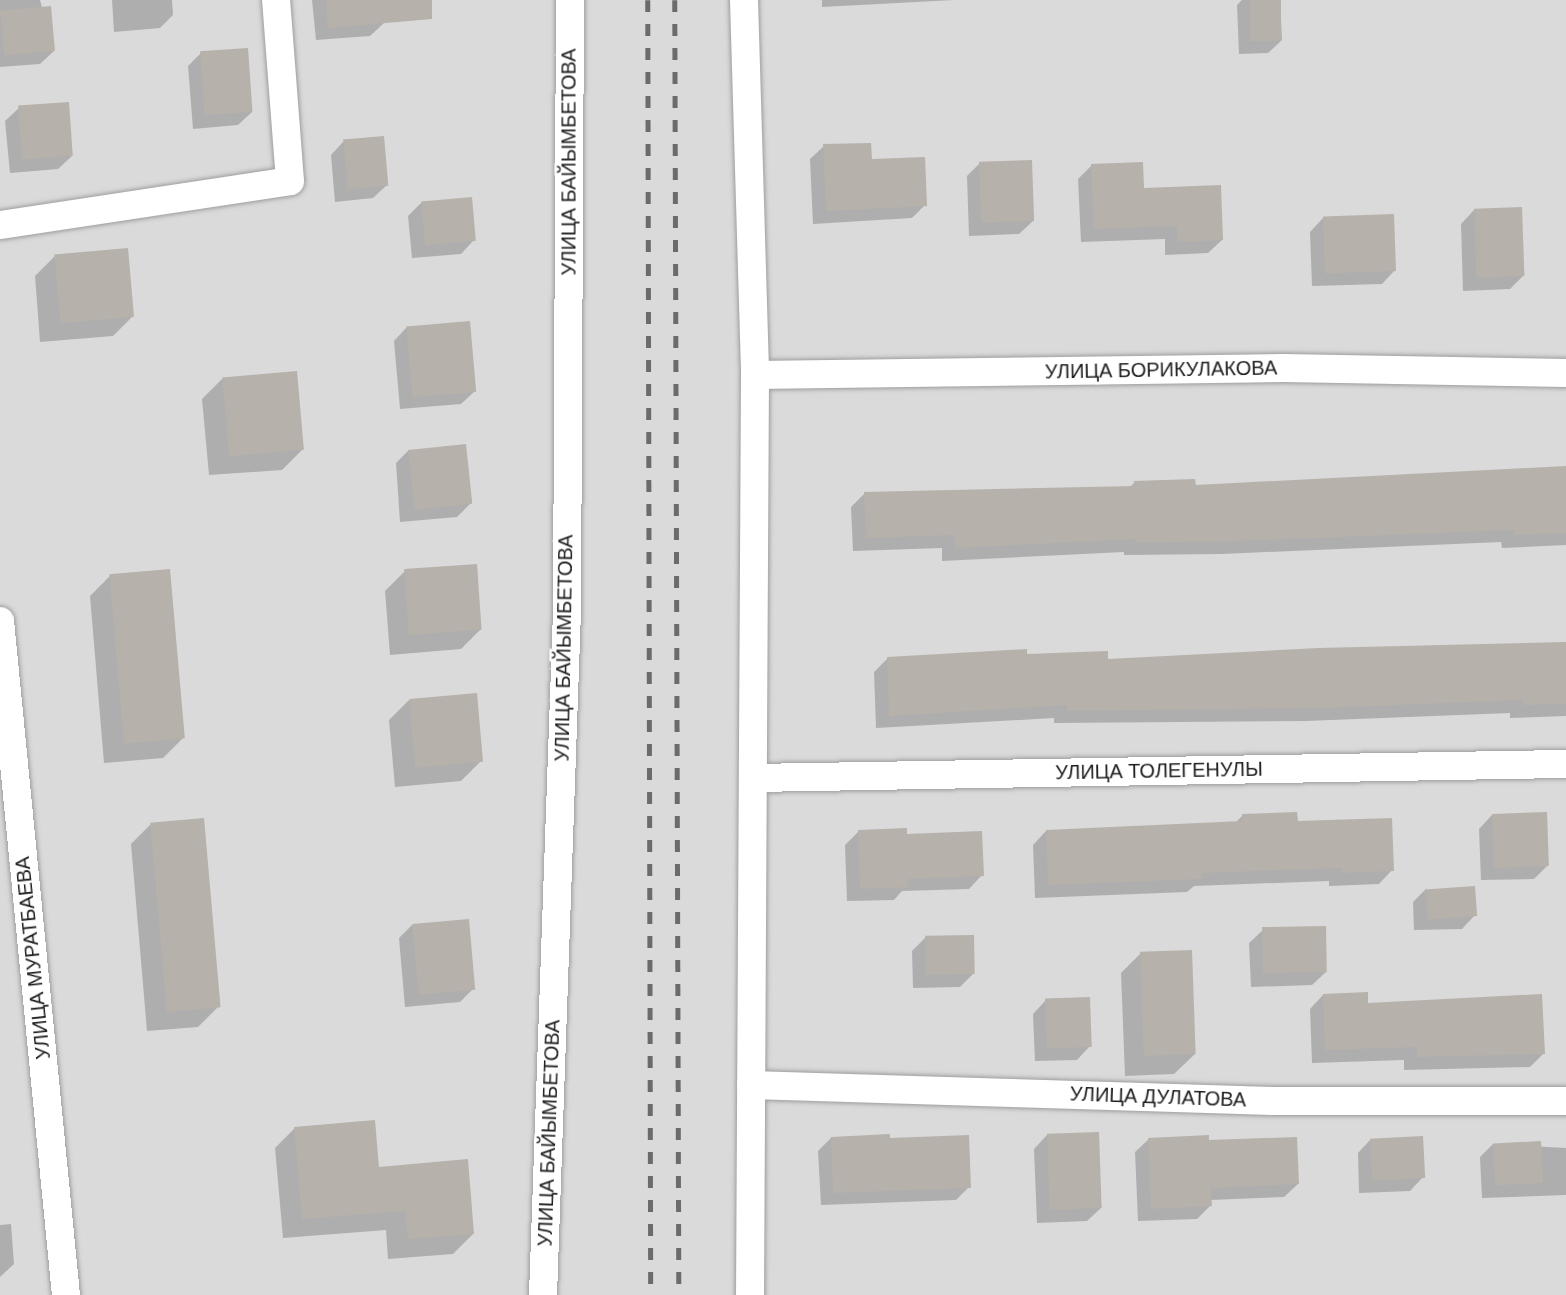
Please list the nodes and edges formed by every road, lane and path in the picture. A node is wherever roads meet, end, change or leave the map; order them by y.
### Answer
1 (276, 0) edge
2 (570, 0) edge
3 (744, 0) edge
4 (0, 225) edge
5 (1566, 373) edge
6 (755, 375) junction
7 (0, 621) edge
8 (1566, 764) edge
9 (753, 778) junction
10 (751, 1085) junction
11 (1566, 1101) edge
12 (66, 1295) edge
13 (543, 1295) edge
14 (750, 1295) edge

1 - 4 street
2 - 13 street, УЛИЦА БАЙЫМБЕТОВА
3 - 6 street
5 - 6 street, УЛИЦА БОРИКУЛАКОВА
6 - 9 street
7 - 12 street, УЛИЦА МУРАТБАЕВА
8 - 9 street, УЛИЦА ТОЛЕГЕНУЛЫ
9 - 10 street
10 - 11 street, УЛИЦА ДУЛАТОВА
10 - 14 street

